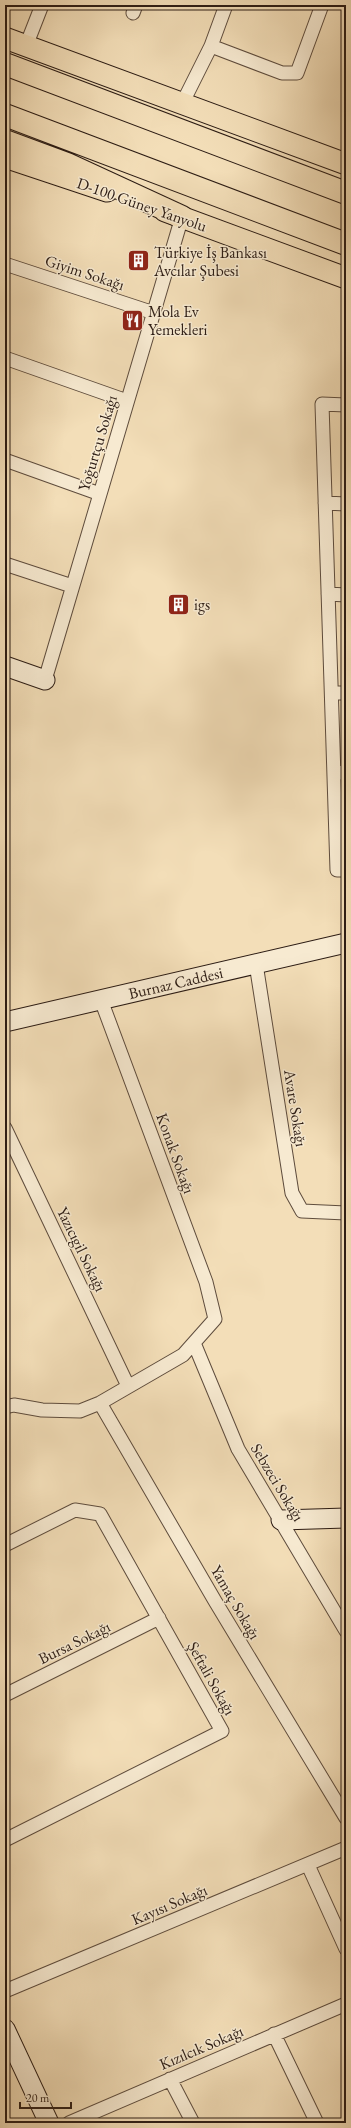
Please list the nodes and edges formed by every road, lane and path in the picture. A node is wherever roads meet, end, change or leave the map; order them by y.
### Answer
1 (42, 5) edge
2 (226, 5) edge
3 (322, 5) edge
4 (5, 38) edge
5 (26, 46) junction
6 (211, 46) junction
7 (5, 64) edge
8 (182, 104) junction
9 (5, 115) edge
10 (5, 140) edge
11 (5, 157) edge
12 (346, 164) edge
13 (346, 193) edge
14 (182, 216) junction
15 (346, 244) edge
16 (5, 264) edge
17 (346, 278) edge
18 (154, 313) junction
19 (5, 358) edge
20 (127, 401) junction
21 (346, 405) edge
22 (5, 460) edge
23 (100, 494) junction
24 (326, 502) junction
25 (346, 504) edge
26 (5, 564) edge
27 (72, 586) junction
28 (328, 594) junction
29 (346, 595) edge
30 (5, 666) edge
31 (44, 680) joint
32 (332, 693) junction
33 (346, 693) edge
34 (340, 773) edge
35 (342, 870) edge
36 (346, 943) edge
37 (256, 964) junction
38 (101, 1000) junction
39 (5, 1022) edge
40 (5, 1128) edge
41 (346, 1213) edge
42 (194, 1343) junction
43 (128, 1386) junction
44 (100, 1403) junction
45 (5, 1407) edge
46 (346, 1518) edge
47 (281, 1520) junction
48 (5, 1545) edge
49 (159, 1618) junction
50 (346, 1631) edge
51 (5, 1695) edge
52 (346, 1818) edge
53 (5, 1840) edge
54 (346, 1848) edge
55 (308, 1865) junction
56 (346, 1949) edge
57 (5, 1991) edge
58 (346, 2004) edge
59 (5, 2029) edge
60 (274, 2034) junction
61 (170, 2079) junction
62 (50, 2123) edge
63 (69, 2123) edge
64 (193, 2123) edge
65 (317, 2123) edge

1 - 5 street
2 - 6 street
3 - 6 street
4 - 5 main road
5 - 8 main road
6 - 8 street
7 - 13 highway
8 - 12 main road
9 - 15 highway
10 - 14 highway
11 - 14 main road, D-100 Güney Yanyolu
14 - 17 main road, D-100 Güney Yanyolu
14 - 18 street, Yoğurtçu Sokağı
16 - 18 street, Giyim Sokağı
18 - 20 street, Yoğurtçu Sokağı
19 - 20 street
20 - 23 street, Yoğurtçu Sokağı
21 - 24 street
22 - 23 street
23 - 27 street, Yoğurtçu Sokağı
24 - 25 street
24 - 28 street
26 - 27 street
27 - 31 street, Yoğurtçu Sokağı
28 - 29 street
28 - 32 street
30 - 31 main road
32 - 33 street
32 - 34 street
34 - 35 street
36 - 37 main road, Burnaz Caddesi
37 - 38 main road, Burnaz Caddesi
37 - 41 street, Avare Sokağı
38 - 39 main road, Burnaz Caddesi
38 - 42 street, Konak Sokağı
40 - 43 street, Yazıcıgil Sokağı
42 - 43 street
42 - 47 street, Sebzeci Sokağı
43 - 44 street
44 - 45 street
44 - 52 street, Yamaç Sokağı
46 - 47 main road
47 - 50 street, Sebzeci Sokağı
48 - 49 street, Şeftali Sokağı
49 - 51 street, Bursa Sokağı
49 - 53 street, Şeftali Sokağı
54 - 55 street, Kayısı Sokağı
55 - 56 street
55 - 57 street, Kayısı Sokağı
58 - 60 street, Kızılcık Sokağı
59 - 62 main road
60 - 61 street, Kızılcık Sokağı
60 - 65 street
61 - 63 street, Kızılcık Sokağı
61 - 64 street

